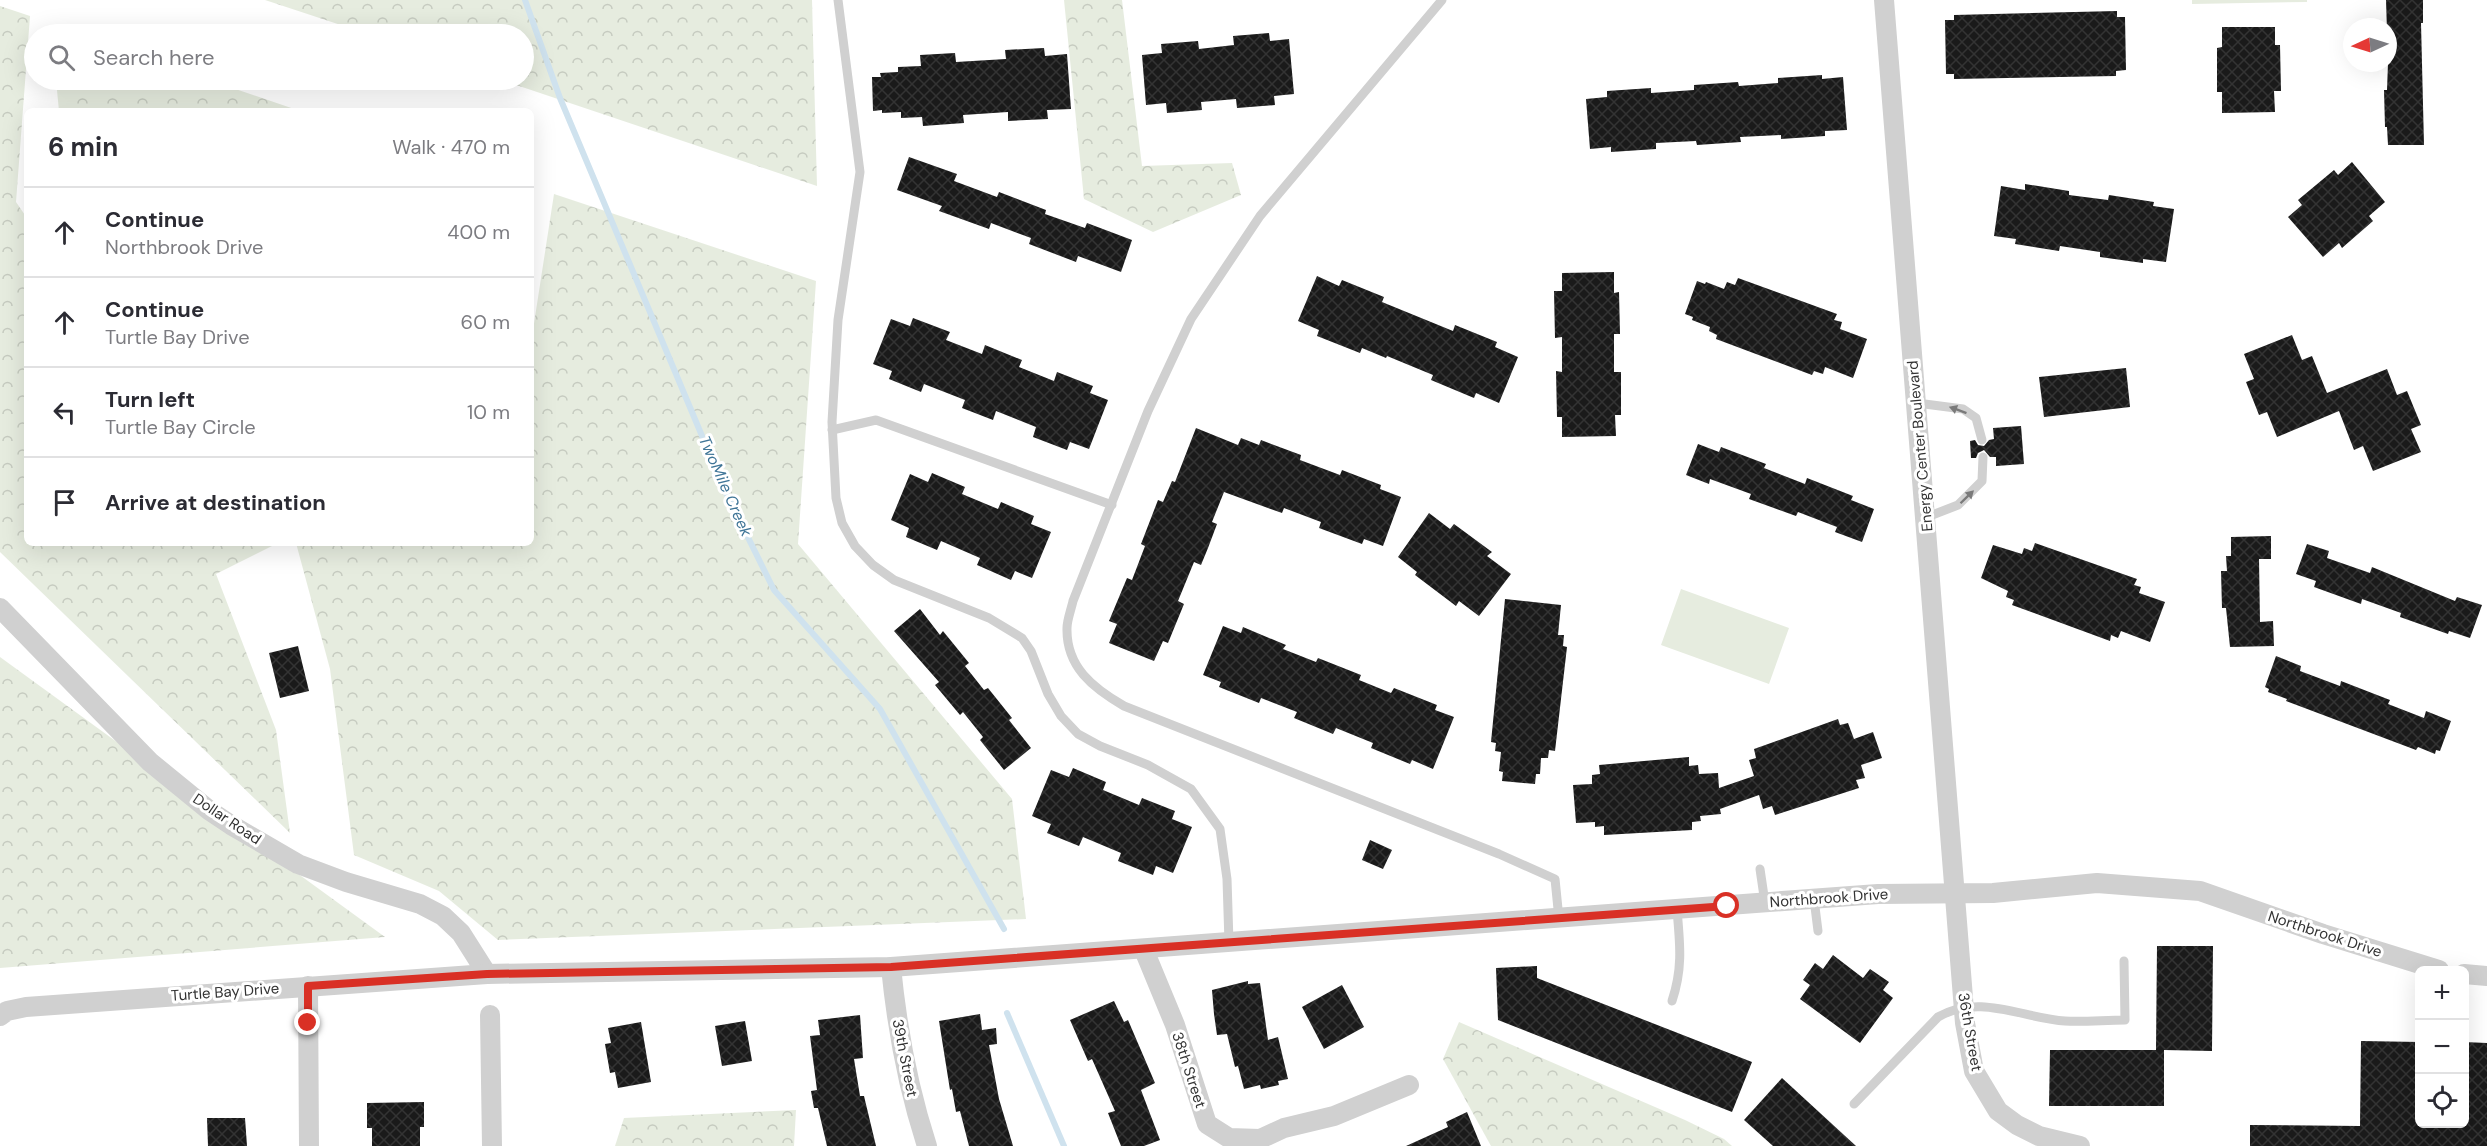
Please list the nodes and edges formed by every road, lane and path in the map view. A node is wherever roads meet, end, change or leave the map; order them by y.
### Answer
1 (838, 0) edge
2 (1442, 0) edge
3 (1884, 0) edge
4 (1917, 403) junction
5 (832, 430) junction
6 (1982, 440) dead end
7 (1983, 458) dead end
8 (1112, 506) junction
9 (1927, 517) junction
10 (0, 608) edge
11 (1760, 868) dead end
12 (1956, 893) junction
13 (1814, 899) junction
14 (1765, 903) junction
15 (1677, 910) junction
16 (1559, 919) junction
17 (1818, 931) dead end
18 (1229, 943) junction
19 (1144, 950) junction
20 (2124, 961) dead end
21 (2426, 966) edge
22 (891, 967) junction
23 (487, 974) junction
24 (2469, 974) edge
25 (2487, 976) edge
26 (308, 986) junction
27 (1672, 1001) dead end
28 (1964, 1006) junction
29 (490, 1015) dead end
30 (0, 1016) edge
31 (1409, 1085) dead end
32 (1854, 1104) dead end
33 (309, 1146) edge
34 (492, 1146) edge
35 (927, 1146) edge
36 (2080, 1146) edge

1 - 5 lane
2 - 8 lane
3 - 4 street, Energy Center Boulevard
6 -> 4 lane
4 - 9 street, Energy Center Boulevard
5 - 8 lane
5 - 18 lane
9 -> 7 lane
8 - 16 lane
9 - 12 street, Energy Center Boulevard
10 - 23 street, Dollar Road
11 - 14 lane
12 - 13 street, Northbrook Drive
12 - 21 street, Northbrook Drive
12 - 28 street, 36th Street
13 - 14 street, Northbrook Drive
13 - 17 lane
14 - 15 street, Northbrook Drive
15 - 16 street, Northbrook Drive
15 - 27 lane
16 - 18 street, Northbrook Drive
18 - 19 street, Northbrook Drive
19 - 22 street, Northbrook Drive
19 - 31 street, 38th Street
20 - 28 lane
22 - 23 street, Northbrook Drive
22 - 35 street, 39th Street
23 - 26 street, Turtle Bay Drive
24 - 25 street
26 - 30 street, Turtle Bay Drive
26 - 33 street
28 - 32 lane
28 - 36 street, 36th Street
29 - 34 street

